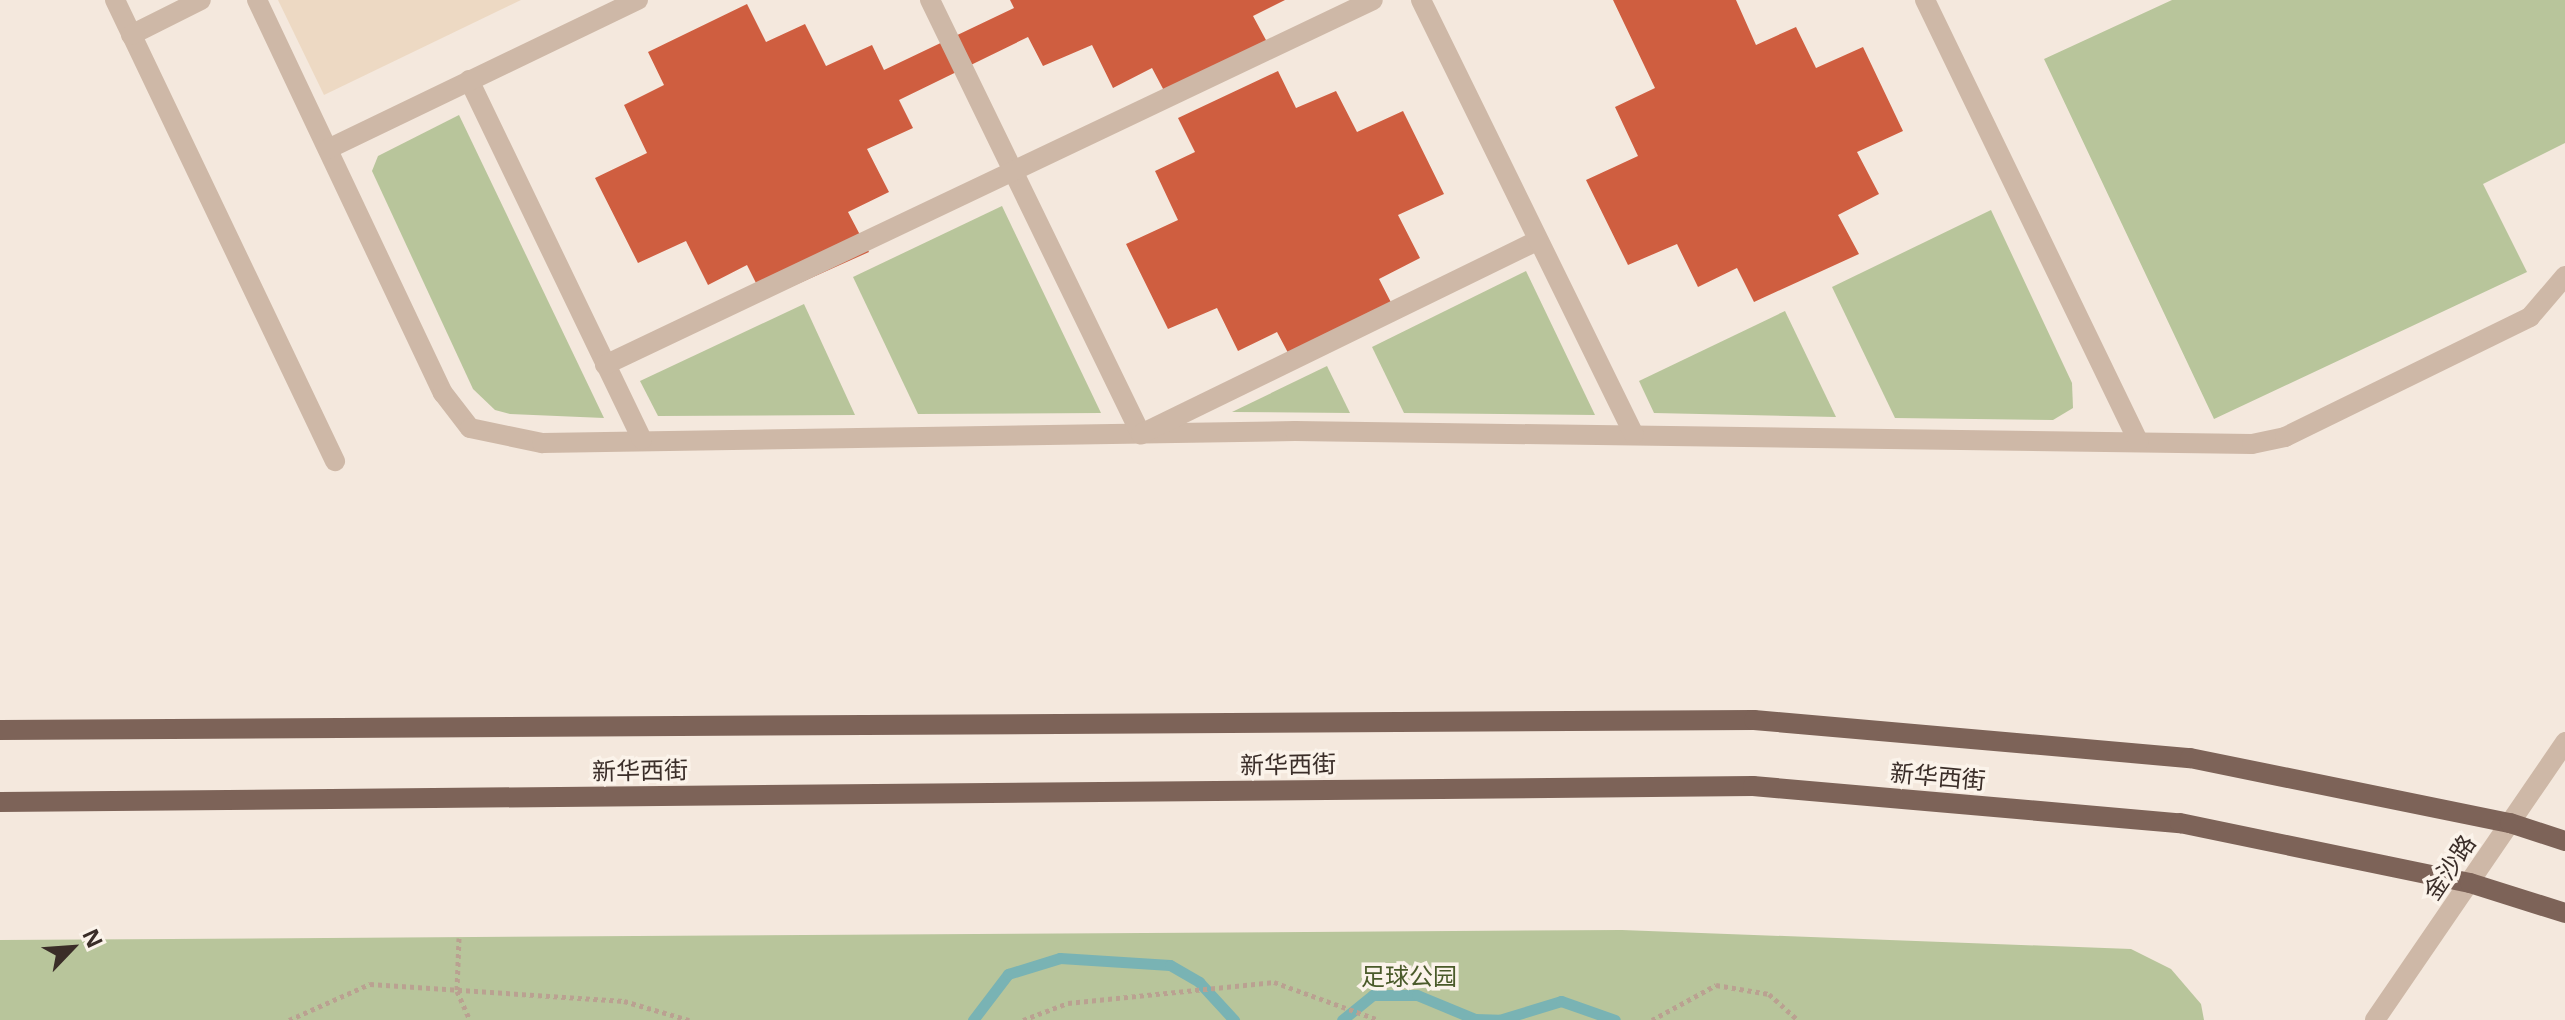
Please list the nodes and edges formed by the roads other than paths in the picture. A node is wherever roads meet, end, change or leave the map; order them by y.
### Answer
1 (115, 0) edge
2 (201, 0) edge
3 (257, 0) edge
4 (638, 0) edge
5 (930, 0) edge
6 (1373, 0) edge
7 (1421, 0) edge
8 (1925, 0) edge
9 (131, 35) junction
10 (469, 80) junction
11 (328, 149) junction
12 (1014, 171) junction
13 (1537, 241) junction
14 (2565, 276) edge
15 (605, 365) junction
16 (1141, 434) junction
17 (1634, 435) junction
18 (642, 440) junction
19 (2139, 442) junction
20 (335, 461) dead end
21 (0, 730) edge
22 (2565, 742) edge
23 (0, 802) edge
24 (2510, 823) junction
25 (2565, 841) edge
26 (2470, 883) junction
27 (2565, 913) edge
28 (2375, 1020) edge

1 - 9 street
2 - 9 street
3 - 11 street
4 - 10 street
5 - 12 street
6 - 12 street
7 - 13 street
8 - 19 street
9 - 20 street
10 - 11 street
10 - 15 street
11 - 18 street
12 - 15 street
12 - 16 street
13 - 16 street
13 - 17 street
14 - 19 street
15 - 18 street
16 - 17 street
16 - 18 street
17 - 19 street
21 - 24 main road, 新华西街
22 - 24 street, 金沙路
23 - 26 main road, 新华西街
24 - 25 main road, 新华西街
24 - 26 street, 金沙路
26 - 27 main road, 新华西街
26 - 28 street, 金沙路

